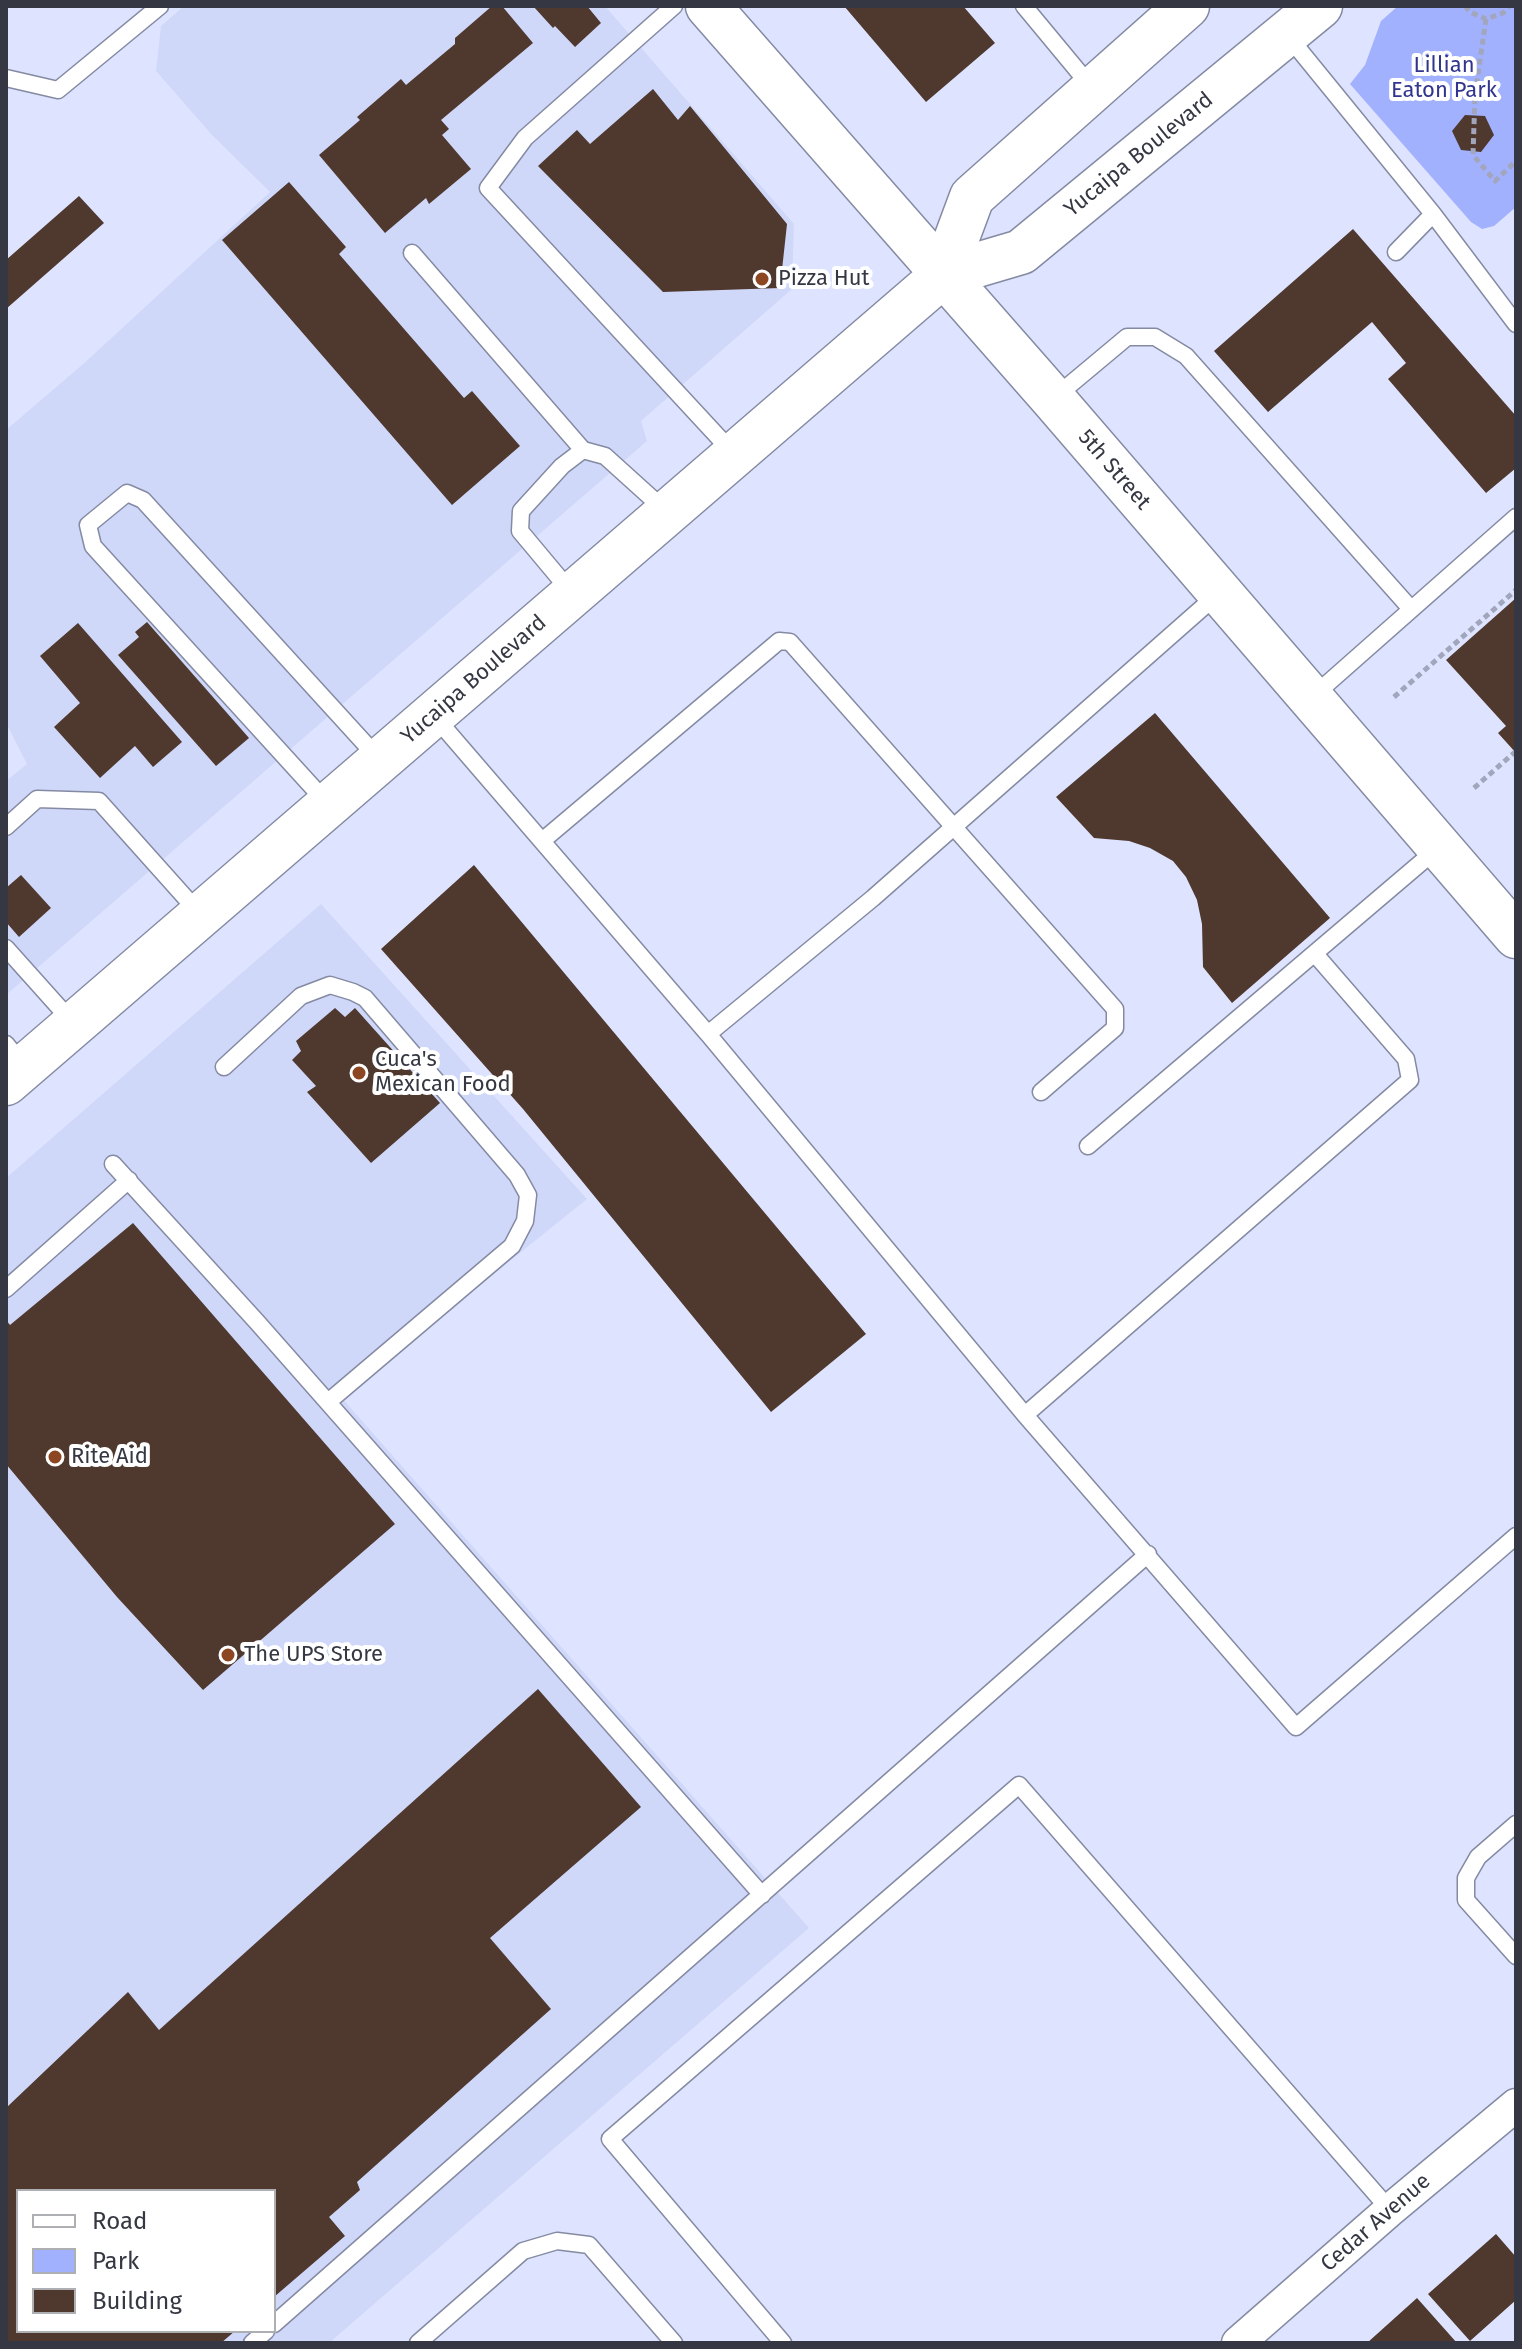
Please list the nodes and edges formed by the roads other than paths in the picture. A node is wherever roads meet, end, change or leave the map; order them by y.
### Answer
1 (160, 6) edge
2 (674, 6) edge
3 (1024, 6) edge
4 (1320, 6) edge
5 (718, 10) edge
6 (1175, 10) edge
7 (1287, 34) junction
8 (6, 78) edge
9 (1094, 90) junction
10 (1433, 214) junction
11 (1396, 252) dead end
12 (412, 253) dead end
13 (943, 275) junction
14 (1516, 324) edge
15 (1053, 399) junction
16 (583, 450) junction
17 (735, 455) junction
18 (668, 513) junction
19 (1516, 517) edge
20 (1220, 593) junction
21 (574, 594) junction
22 (1411, 609) junction
23 (1310, 699) junction
24 (433, 715) junction
25 (380, 761) junction
26 (328, 805) junction
27 (6, 827) edge
28 (954, 827) junction
29 (542, 841) junction
30 (1438, 848) junction
31 (201, 915) junction
32 (1516, 936) edge
33 (6, 948) edge
34 (1315, 954) junction
35 (75, 1025) junction
36 (708, 1034) junction
37 (12, 1065) edge
38 (224, 1067) dead end
39 (1041, 1092) dead end
40 (1088, 1146) dead end
41 (113, 1164) dead end
42 (129, 1180) junction
43 (6, 1289) edge
44 (328, 1402) junction
45 (1025, 1415) junction
46 (1516, 1536) edge
47 (1148, 1554) junction
48 (1516, 1824) edge
49 (762, 1895) junction
50 (1516, 1956) edge
51 (1516, 2105) edge
52 (1390, 2210) junction
53 (276, 2322) edge
54 (418, 2343) edge
55 (674, 2343) edge
56 (783, 2343) edge
57 (1238, 2343) edge

1 - 8 lane
2 - 17 lane
3 - 9 lane
4 - 7 main road, Yucaipa Boulevard
5 - 13 main road, 5th Street
6 - 9 main road, Yucaipa Boulevard
7 - 10 lane
7 - 13 main road, Yucaipa Boulevard
9 - 13 main road, Yucaipa Boulevard
10 - 11 lane
10 - 14 lane
12 - 16 lane
13 - 15 main road, 5th Street
13 - 17 main road, Yucaipa Boulevard
15 - 20 main road, 5th Street
15 - 22 lane
16 - 18 lane
16 - 21 lane
17 - 18 main road, Yucaipa Boulevard
18 - 21 main road, Yucaipa Boulevard
19 - 22 lane
20 - 23 main road, 5th Street
20 - 28 lane
21 - 24 main road, Yucaipa Boulevard
22 - 23 lane
23 - 30 main road, 5th Street
24 - 25 main road, Yucaipa Boulevard
24 - 29 lane
25 - 26 main road, Yucaipa Boulevard
25 - 26 lane
26 - 31 main road, Yucaipa Boulevard
27 - 31 lane
28 - 29 lane
28 - 36 lane
28 - 39 lane
29 - 36 lane
30 - 32 main road, 5th Street
30 - 34 lane
31 - 35 main road, Yucaipa Boulevard
33 - 35 lane
34 - 40 lane
34 - 45 lane
35 - 37 main road, Yucaipa Boulevard
36 - 45 lane
38 - 44 lane
41 - 42 lane
42 - 43 lane
42 - 44 lane
44 - 49 lane
45 - 47 lane
46 - 47 lane
47 - 49 lane
48 - 50 lane
49 - 53 lane
51 - 52 street, Cedar Avenue
52 - 56 lane
52 - 57 street, Cedar Avenue
54 - 55 lane

